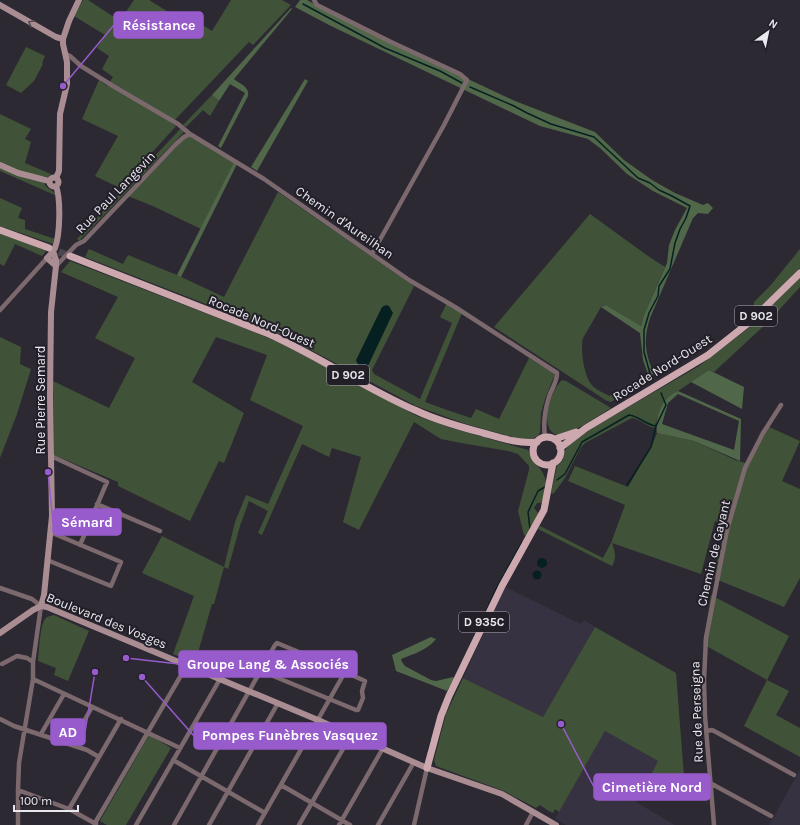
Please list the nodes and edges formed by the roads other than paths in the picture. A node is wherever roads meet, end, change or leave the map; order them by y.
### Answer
1 (79, 0) edge
2 (314, 0) edge
3 (0, 5) edge
4 (63, 39) junction
5 (66, 54) junction
6 (190, 134) junction
7 (0, 165) edge
8 (56, 178) junction
9 (49, 181) junction
10 (56, 186) junction
11 (0, 230) edge
12 (51, 249) junction
13 (372, 254) junction
14 (70, 256) tunnel mouth
15 (47, 258) junction
16 (56, 266) junction
17 (800, 273) edge
18 (0, 310) edge
19 (781, 405) dead end
20 (586, 428) junction
21 (545, 437) junction
22 (555, 439) junction
23 (508, 440) junction
24 (537, 442) junction
25 (560, 448) junction
26 (533, 452) junction
27 (51, 456) junction
28 (743, 460) dead end
29 (553, 463) junction
30 (543, 464) junction
31 (745, 468) junction
32 (550, 481) junction
33 (97, 504) junction
34 (160, 531) dead end
35 (50, 532) junction
36 (80, 544) junction
37 (47, 560) junction
38 (0, 588) edge
39 (41, 606) junction
40 (0, 633) edge
41 (705, 645) joint
42 (33, 662) junction
43 (2, 664) dead end
44 (187, 665) junction
45 (261, 671) junction
46 (345, 672) junction
47 (33, 679) junction
48 (220, 679) junction
49 (250, 692) junction
50 (64, 694) junction
51 (330, 699) junction
52 (278, 703) junction
53 (92, 707) junction
54 (0, 719) edge
55 (120, 719) junction
56 (318, 720) junction
57 (24, 729) junction
58 (707, 731) junction
59 (149, 732) junction
60 (41, 734) junction
61 (351, 735) junction
62 (71, 744) junction
63 (180, 748) junction
64 (383, 748) junction
65 (99, 758) junction
66 (173, 760) junction
67 (414, 762) junction
68 (427, 768) junction
69 (794, 775) dead end
70 (200, 777) junction
71 (710, 784) junction
72 (281, 785) junction
73 (18, 790) junction
74 (228, 792) junction
75 (312, 803) junction
76 (69, 809) junction
77 (533, 812) junction
78 (265, 813) junction
79 (771, 816) dead end
80 (341, 823) edge
81 (96, 824) edge
82 (18, 825) edge
83 (136, 825) edge
84 (174, 825) edge
85 (209, 825) edge
86 (258, 825) edge
87 (299, 825) edge
88 (350, 825) edge
89 (378, 825) edge
90 (414, 825) edge
91 (526, 825) edge
92 (556, 825) edge
93 (714, 825) edge

1 - 4 main road
2 - 13 street
4 -> 3 main road
4 - 5 main road, Rue Pierre Semard
5 - 6 street, Chemin d'Aureilhan
5 - 8 main road, Rue Pierre Semard
6 - 13 street, Chemin d'Aureilhan
6 - 16 street, Rue Paul Langevin
7 - 9 main road
8 - 9 main road
8 - 10 main road, Rue Pierre Semard
9 - 10 main road
10 - 12 main road, Rue Pierre Semard
11 - 12 main road
12 - 15 main road, Rue Pierre Semard
12 - 16 main road, Rue Pierre Semard
13 - 21 street, Chemin d'Aureilhan
14 - 23 main road, Rocade Nord-Ouest / D 902
15 - 16 main road
15 - 18 street
16 - 27 main road, Rue Pierre Semard
17 - 20 main road, Rocade Nord-Ouest / D 902
19 - 31 street, Chemin de Gayant
20 - 22 main road, Rocade Nord-Ouest / D 902
20 - 25 main road, Rocade Nord-Ouest / D 902
21 - 22 main road
21 - 24 main road
22 - 25 main road
23 - 24 main road, Rocade Nord-Ouest / D 902
23 - 26 main road, Rocade Nord-Ouest / D 902
24 - 26 main road
25 - 29 main road
26 - 30 main road
27 - 33 street
27 - 35 main road, Rue Pierre Semard
28 - 31 street
29 - 30 main road
29 - 32 main road, D 935C
30 - 32 main road
31 - 41 street, Chemin de Gayant
32 - 68 main road, D 935C
33 - 34 street
33 - 36 street
35 - 36 street
35 - 37 main road, Rue Pierre Semard
36 - 37 street
37 - 39 main road, Rue Pierre Semard
38 - 39 street, Boulevard des Vosges
39 - 40 main road
39 - 42 street
39 - 44 main road, Boulevard des Vosges
41 - 58 street, Rue de Perseigna
42 - 43 street
42 - 47 street
44 - 48 main road, Boulevard des Vosges
44 - 59 street
45 - 46 street
45 - 49 street
45 - 51 street
46 - 51 street
46 - 51 street
47 - 50 street
47 - 57 street
48 - 49 main road, Boulevard des Vosges
48 - 63 street
49 - 52 main road, Boulevard des Vosges
49 - 70 street
50 - 53 street
50 - 60 street
51 - 56 street
52 - 56 main road, Boulevard des Vosges
52 - 74 street
53 - 55 street
53 - 62 street
54 - 57 street
55 - 59 street
55 - 65 street
56 - 61 main road, Boulevard des Vosges
56 - 72 street
57 - 60 street
57 - 73 street
58 - 69 street
58 - 71 street, Rue de Perseigna
59 - 63 street
59 - 81 street
60 - 62 street
61 - 64 main road, Boulevard des Vosges
61 - 75 street
62 - 65 street
63 - 66 street
64 - 67 main road, Boulevard des Vosges
64 - 80 street
65 - 76 street
66 - 70 street
66 - 83 street
67 - 68 main road, Boulevard des Vosges
67 - 89 street
68 - 77 main road, Boulevard des Vosges
68 - 90 street
70 - 74 street
70 - 84 street
71 - 79 street
71 - 93 street, Rue de Perseigna
72 - 75 street
72 - 78 street
73 - 76 street
73 - 82 street
74 - 78 street
74 - 85 street
75 - 80 street
75 - 87 street
76 - 81 street
77 - 91 street
77 - 92 main road, Boulevard des Vosges
78 - 86 street
80 - 88 street

